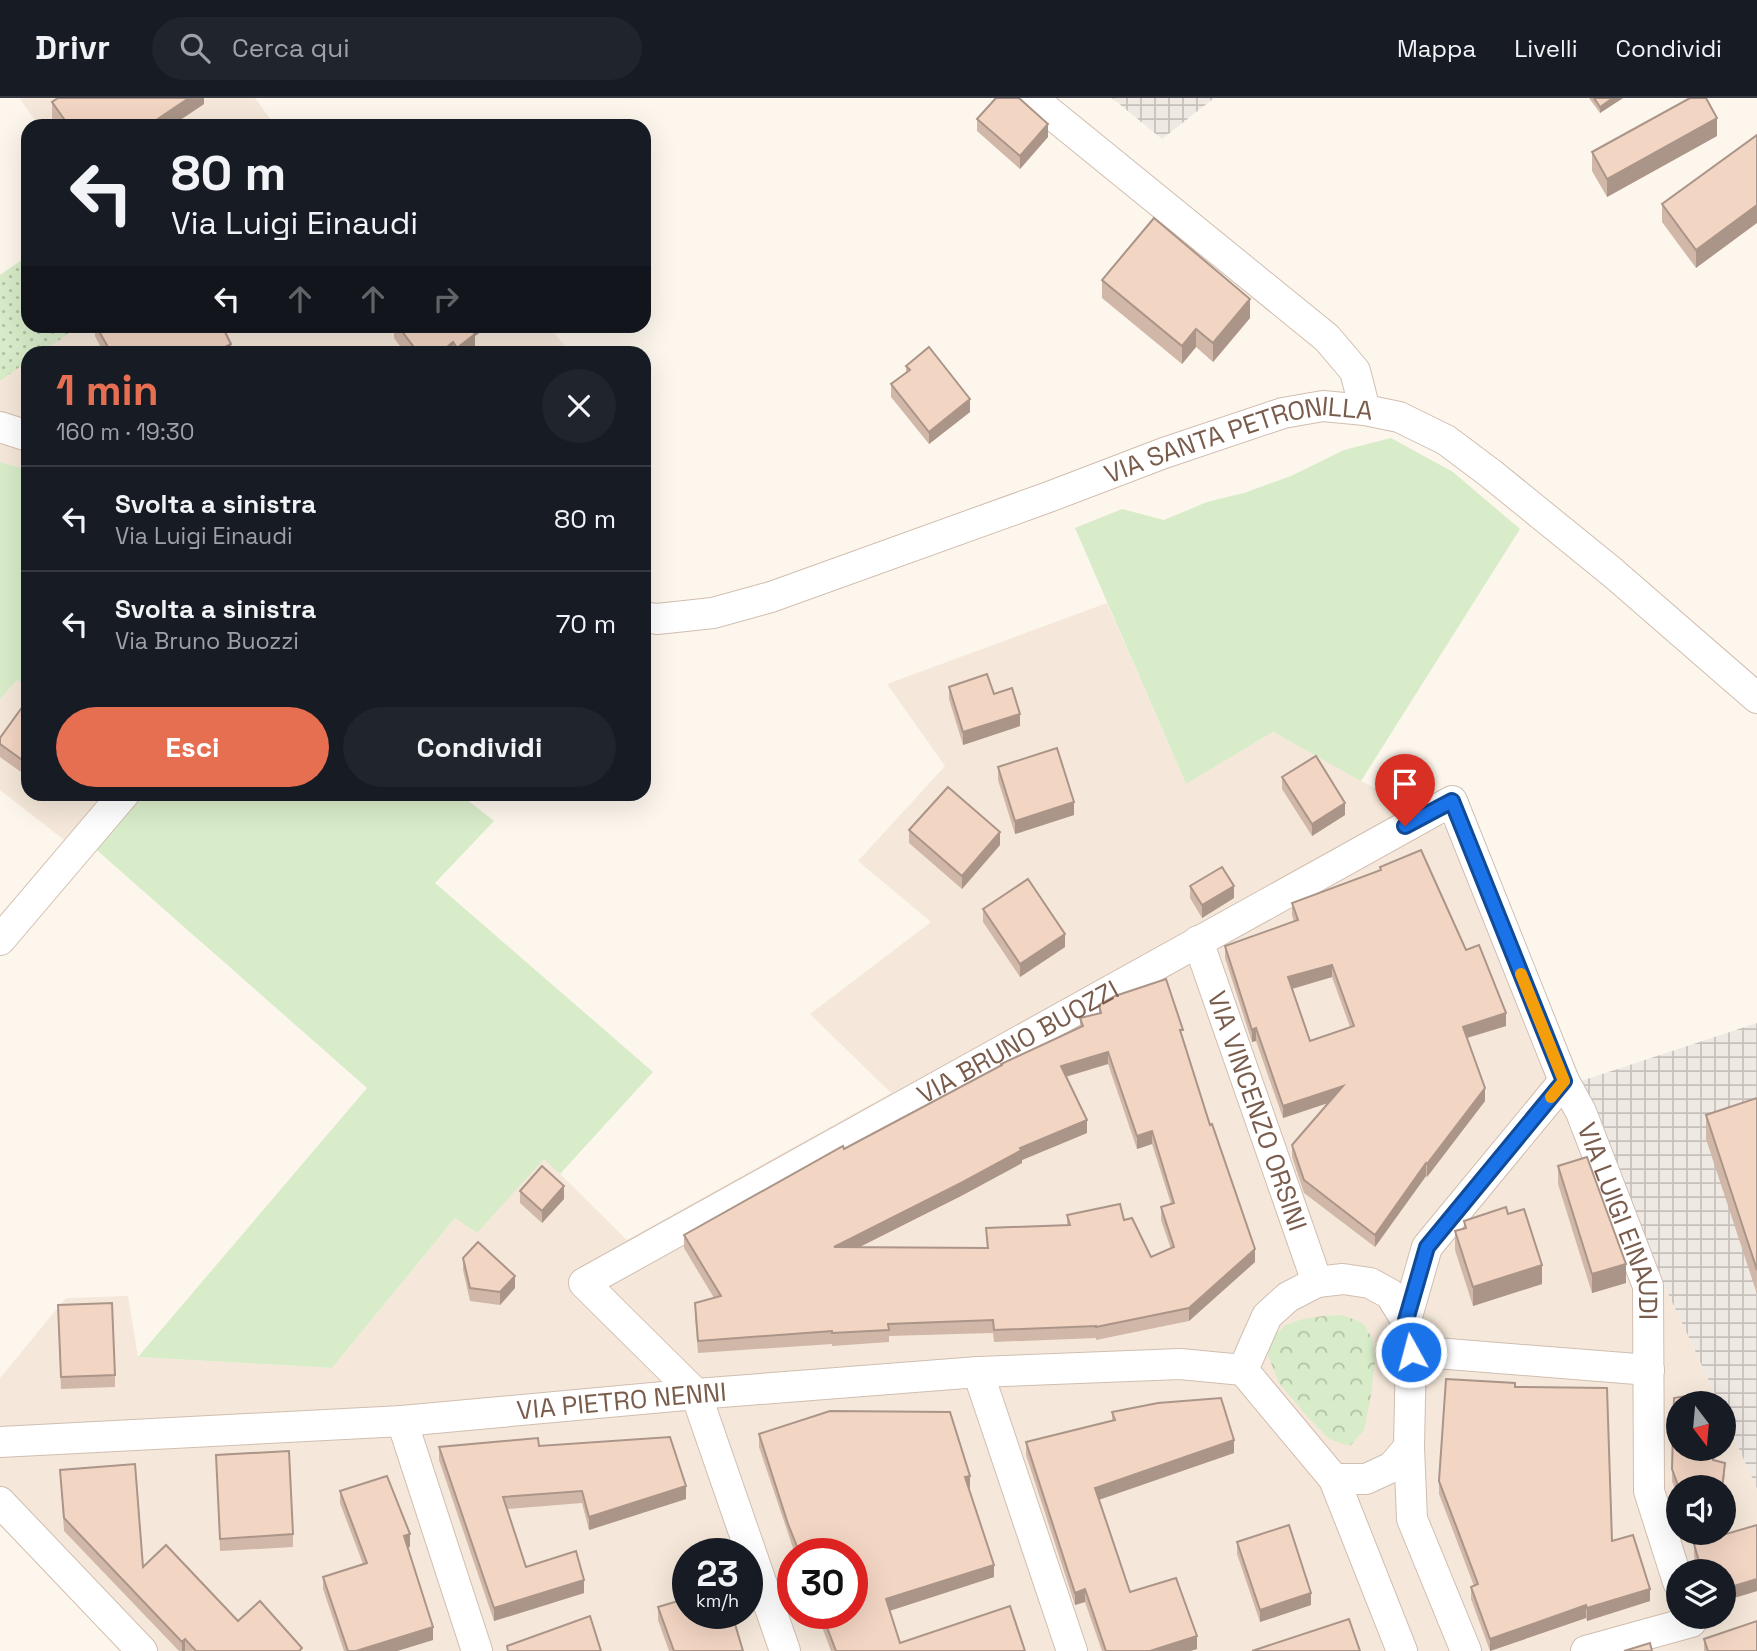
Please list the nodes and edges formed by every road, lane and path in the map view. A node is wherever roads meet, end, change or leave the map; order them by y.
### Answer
1 (1032, 98) edge
2 (1365, 410) junction
3 (0, 427) edge
4 (21, 434) edge
5 (651, 618) edge
6 (1757, 698) edge
7 (118, 801) edge
8 (1452, 801) joint
9 (0, 940) edge
10 (1198, 941) junction
11 (1564, 1081) junction
12 (1317, 1282) junction
13 (1406, 1320) junction
14 (1411, 1352) junction
15 (1243, 1370) junction
16 (1649, 1370) junction
17 (978, 1372) junction
18 (696, 1394) junction
19 (402, 1421) junction
20 (0, 1443) edge
21 (1409, 1447) junction
22 (1334, 1479) junction
23 (0, 1502) edge
24 (1671, 1559) edge
25 (1666, 1626) edge
26 (142, 1651) edge
27 (477, 1651) edge
28 (785, 1651) edge
29 (1072, 1651) edge
30 (1402, 1651) edge
31 (1466, 1651) edge
32 (1586, 1651) edge

1 - 2 street
2 - 5 street, VIA SANTA PETRONILLA
2 - 6 street, VIA SANTA PETRONILLA
3 - 4 street
7 - 9 street
8 - 10 street, VIA BRUNO BUOZZI
8 - 11 street, VIA LUIGI EINAUDI
10 - 12 street, VIA VINCENZO ORSINI
10 - 18 street, VIA BRUNO BUOZZI
11 - 13 street
11 - 16 street, VIA LUIGI EINAUDI
12 - 13 street
12 - 15 street
13 - 14 street
14 - 16 street
14 - 21 street
15 - 17 street, VIA PIETRO NENNI
15 - 22 street
16 - 24 street, VIA LUIGI EINAUDI
17 - 18 street, VIA PIETRO NENNI
17 - 29 street
18 - 19 street, VIA PIETRO NENNI
18 - 28 street
19 - 20 street, VIA PIETRO NENNI
19 - 27 street
21 - 22 street
21 - 31 street
22 - 30 street
23 - 26 street
25 - 32 street

